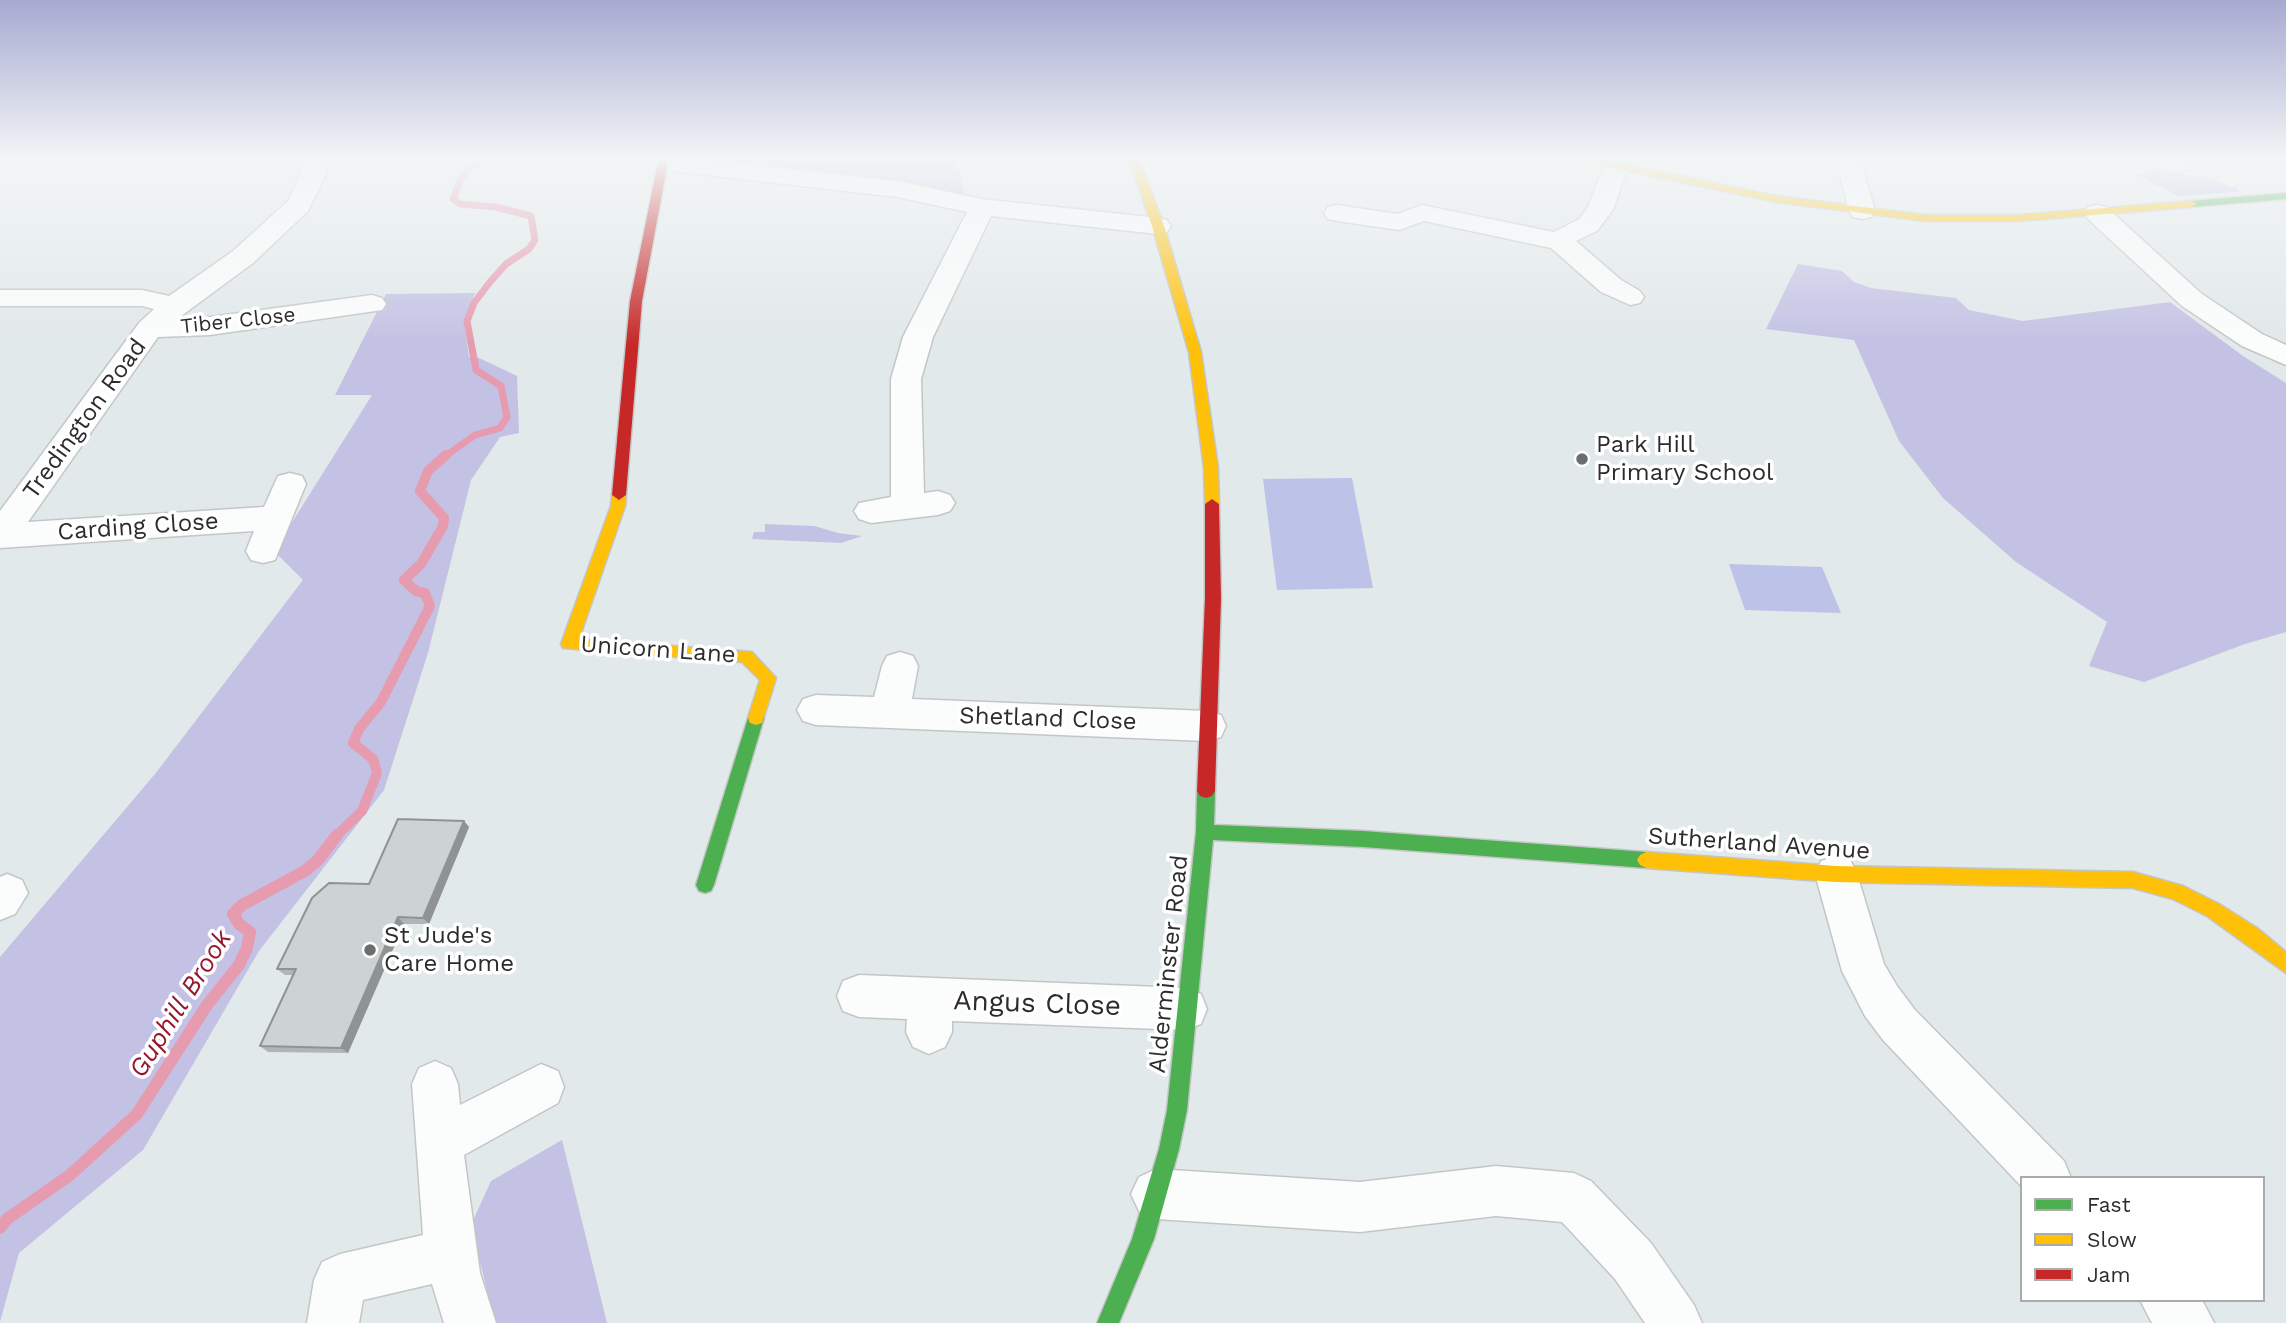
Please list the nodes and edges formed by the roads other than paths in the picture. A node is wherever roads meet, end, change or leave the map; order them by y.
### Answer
1 (282, 221) edge
2 (651, 221) edge
3 (975, 221) edge
4 (1109, 221) edge
5 (1156, 221) edge
6 (1477, 221) edge
7 (1591, 221) edge
8 (2106, 221) edge
9 (1158, 226) junction
10 (1558, 240) junction
11 (0, 298) edge
12 (1630, 298) dead end
13 (372, 304) dead end
14 (174, 306) junction
15 (149, 329) junction
16 (2286, 356) edge
17 (290, 484) dead end
18 (871, 510) dead end
19 (276, 518) junction
20 (0, 536) edge
21 (263, 551) dead end
22 (900, 666) dead end
23 (816, 710) dead end
24 (890, 712) junction
25 (1207, 726) junction
26 (1205, 832) junction
27 (1836, 874) junction
28 (705, 885) dead end
29 (2286, 964) edge
30 (859, 996) dead end
31 (1185, 1009) junction
32 (435, 1084) dead end
33 (541, 1087) dead end
34 (440, 1142) junction
35 (2045, 1176) edge
36 (1156, 1194) junction
37 (452, 1254) junction
38 (2168, 1302) edge
39 (334, 1323) edge
40 (470, 1323) edge
41 (1108, 1323) edge
42 (1675, 1323) edge
43 (2188, 1323) edge

1 - 14 street, Tredington Road
2 - 28 street, Unicorn Lane
3 - 18 street
4 - 9 street
5 - 9 street, Alderminster Road
6 - 10 street
7 - 10 street
8 - 16 street
9 - 25 street, Alderminster Road
10 - 12 street
11 - 14 street
13 - 15 street, Tiber Close
14 - 15 street, Tredington Road
15 - 20 street, Tredington Road
17 - 19 street
19 - 20 street, Carding Close
19 - 21 street
22 - 24 street
23 - 24 street, Shetland Close
24 - 25 street, Shetland Close
25 - 26 street, Alderminster Road
26 - 27 street, Sutherland Avenue
26 - 31 street, Alderminster Road
27 - 29 street, Sutherland Avenue
27 - 35 street
30 - 31 street, Angus Close
31 - 36 street, Alderminster Road
32 - 34 street
33 - 34 street
34 - 37 street
36 - 41 street, Alderminster Road
36 - 42 street
37 - 39 street
37 - 40 street
38 - 43 street

